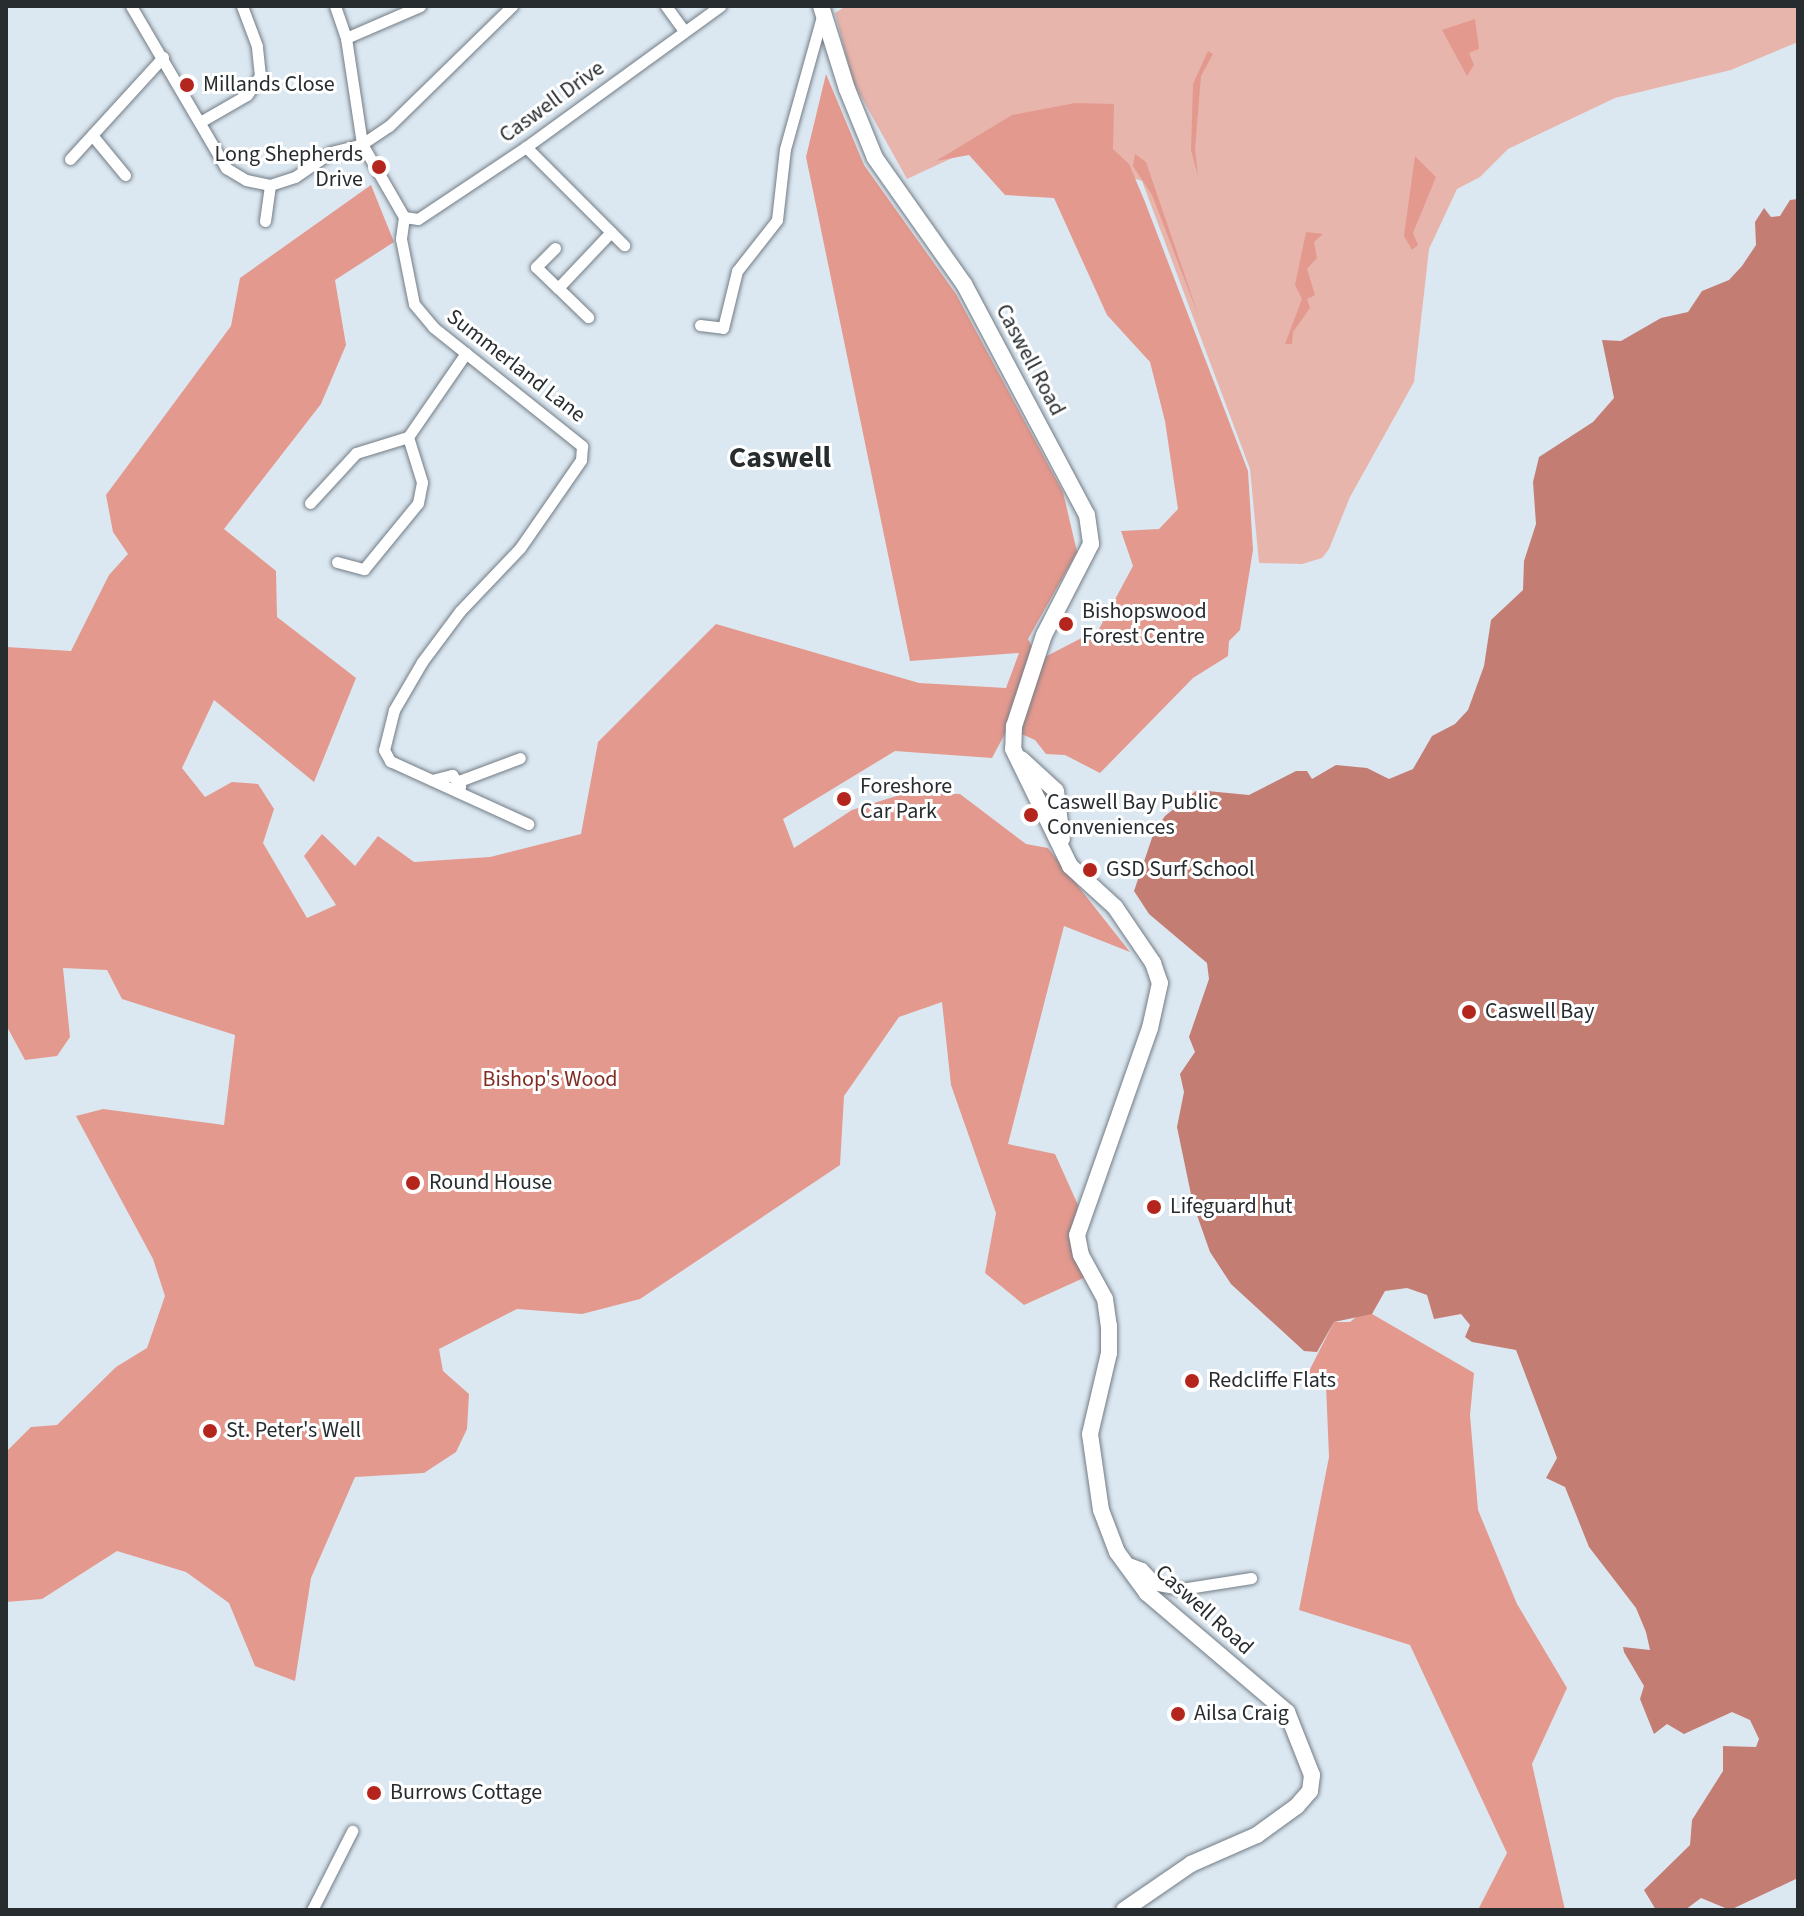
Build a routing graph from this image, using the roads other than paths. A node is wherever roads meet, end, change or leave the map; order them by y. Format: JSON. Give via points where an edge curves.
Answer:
{"nodes":[{"id":1,"x":131,"y":6,"type":"edge"},
{"id":2,"x":242,"y":6,"type":"edge"},
{"id":3,"x":335,"y":6,"type":"edge"},
{"id":4,"x":420,"y":6,"type":"edge"},
{"id":5,"x":512,"y":6,"type":"edge"},
{"id":6,"x":666,"y":6,"type":"edge"},
{"id":7,"x":720,"y":6,"type":"edge"},
{"id":8,"x":822,"y":9,"type":"edge"},
{"id":9,"x":683,"y":29,"type":"junction"},
{"id":10,"x":346,"y":38,"type":"junction"},
{"id":11,"x":163,"y":57,"type":"junction"},
{"id":12,"x":200,"y":122,"type":"junction"},
{"id":13,"x":92,"y":135,"type":"junction"},
{"id":14,"x":362,"y":144,"type":"junction"},
{"id":15,"x":526,"y":147,"type":"junction"},
{"id":16,"x":70,"y":159,"type":"dead end"},
{"id":17,"x":125,"y":175,"type":"dead end"},
{"id":18,"x":270,"y":185,"type":"junction"},
{"id":19,"x":404,"y":217,"type":"junction"},
{"id":20,"x":265,"y":221,"type":"dead end"},
{"id":21,"x":611,"y":232,"type":"junction"},
{"id":22,"x":624,"y":245,"type":"dead end"},
{"id":23,"x":555,"y":248,"type":"dead end"},
{"id":24,"x":558,"y":288,"type":"junction"},
{"id":25,"x":588,"y":317,"type":"dead end"},
{"id":26,"x":700,"y":325,"type":"dead end"},
{"id":27,"x":466,"y":353,"type":"junction"},
{"id":28,"x":408,"y":437,"type":"junction"},
{"id":29,"x":310,"y":503,"type":"dead end"},
{"id":30,"x":337,"y":562,"type":"dead end"},
{"id":31,"x":520,"y":758,"type":"dead end"},
{"id":32,"x":432,"y":780,"type":"junction"},
{"id":33,"x":459,"y":781,"type":"junction"},
{"id":34,"x":461,"y":795,"type":"junction"},
{"id":35,"x":528,"y":824,"type":"dead end"},
{"id":36,"x":1123,"y":1560,"type":"junction"},
{"id":37,"x":1251,"y":1578,"type":"dead end"},
{"id":38,"x":352,"y":1831,"type":"dead end"},
{"id":39,"x":333,"y":1836,"type":"dead end"},
{"id":40,"x":347,"y":1844,"type":"junction"},
{"id":41,"x":312,"y":1910,"type":"edge"},
{"id":42,"x":1124,"y":1910,"type":"edge"}],
"edges":[{"from":1,"to":11,"type":"street"},
{"from":2,"to":12,"type":"street","via":[[257,46],[260,76],[247,95]]},
{"from":3,"to":10,"type":"street","name":"Summerland Lane"},
{"from":4,"to":10,"type":"street"},
{"from":5,"to":14,"type":"street","via":[[389,126]]},
{"from":6,"to":9,"type":"street"},
{"from":7,"to":9,"type":"street","name":"Caswell Drive"},
{"from":8,"to":26,"type":"street","via":[[785,149],[777,220],[737,271],[723,328]]},
{"from":8,"to":36,"type":"street","name":"Caswell Road","via":[[875,158],[964,284],[1087,515],[1091,544],[1044,635],[1014,726],[1013,749],[1074,871],[1115,907],[1153,963],[1160,983],[1146,1040],[1077,1235],[1108,1312],[1109,1353],[1090,1434],[1101,1510]]},
{"from":9,"to":15,"type":"street","name":"Caswell Drive"},
{"from":10,"to":14,"type":"street","name":"Summerland Lane"},
{"from":11,"to":12,"type":"street"},
{"from":11,"to":13,"type":"street"},
{"from":12,"to":18,"type":"street","via":[[226,168]]},
{"from":13,"to":16,"type":"street"},
{"from":13,"to":17,"type":"street"},
{"from":14,"to":18,"type":"street","via":[[344,146],[295,177]]},
{"from":14,"to":19,"type":"street","name":"Summerland Lane"},
{"from":15,"to":19,"type":"street","name":"Caswell Drive","via":[[418,219]]},
{"from":15,"to":21,"type":"street"},
{"from":18,"to":20,"type":"street"},
{"from":19,"to":27,"type":"street","name":"Summerland Lane","via":[[401,239],[414,304]]},
{"from":21,"to":22,"type":"street"},
{"from":21,"to":24,"type":"street"},
{"from":23,"to":24,"type":"street","via":[[532,271]]},
{"from":24,"to":25,"type":"street"},
{"from":27,"to":28,"type":"street"},
{"from":27,"to":32,"type":"street","name":"Summerland Lane","via":[[577,440],[581,460],[520,548],[460,611],[394,710],[384,750],[390,761]]},
{"from":28,"to":29,"type":"street","via":[[356,453]]},
{"from":28,"to":30,"type":"street","via":[[422,482],[418,503],[364,569]]},
{"from":31,"to":33,"type":"street","name":"Summerland Lane"},
{"from":32,"to":33,"type":"street","name":"Summerland Lane","via":[[443,774]]},
{"from":32,"to":34,"type":"street","name":"Summerland Lane"},
{"from":33,"to":34,"type":"street"},
{"from":34,"to":35,"type":"street","name":"Summerland Lane"},
{"from":36,"to":37,"type":"street","via":[[1142,1568],[1158,1585],[1181,1589]]},
{"from":36,"to":42,"type":"street","name":"Caswell Road","via":[[1147,1593],[1287,1712],[1312,1775],[1310,1791],[1270,1826],[1191,1864]]},
{"from":38,"to":40,"type":"street"},
{"from":39,"to":40,"type":"street"},
{"from":40,"to":41,"type":"street"}]}
